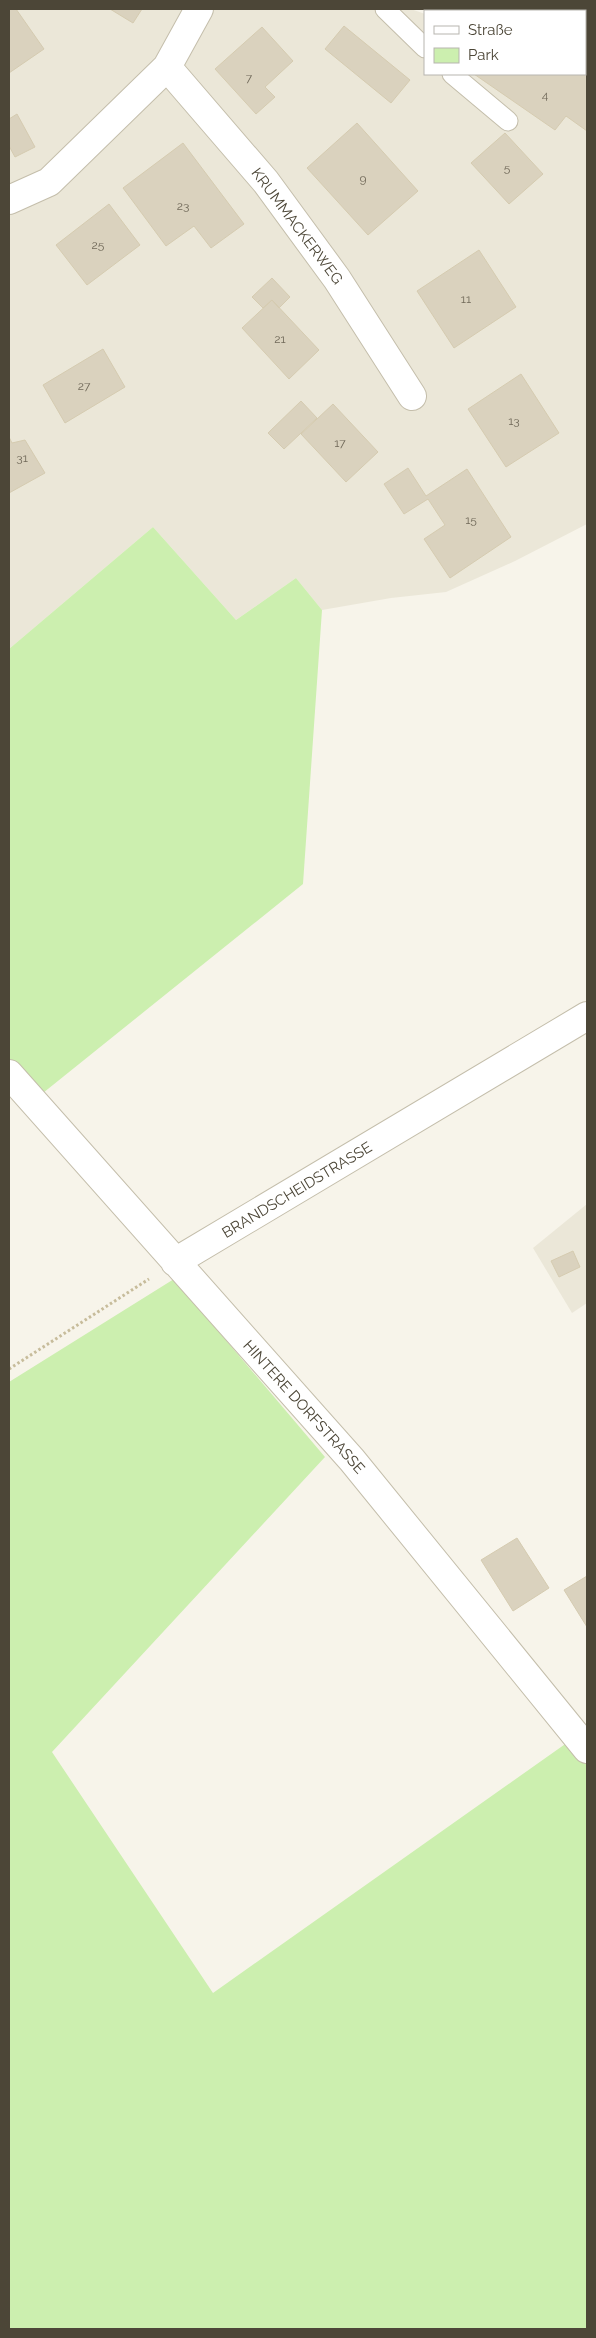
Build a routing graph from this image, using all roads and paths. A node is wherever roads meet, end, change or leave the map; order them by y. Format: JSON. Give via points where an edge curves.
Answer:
{"nodes":[{"id":1,"x":199,"y":9,"type":"edge"},
{"id":2,"x":385,"y":9,"type":"edge"},
{"id":3,"x":424,"y":47,"type":"edge"},
{"id":4,"x":167,"y":67,"type":"junction"},
{"id":5,"x":453,"y":75,"type":"edge"},
{"id":6,"x":508,"y":121,"type":"dead end"},
{"id":7,"x":9,"y":200,"type":"edge"},
{"id":8,"x":412,"y":396,"type":"dead end"},
{"id":9,"x":587,"y":1016,"type":"edge"},
{"id":10,"x":9,"y":1074,"type":"edge"},
{"id":11,"x":175,"y":1262,"type":"junction"},
{"id":12,"x":9,"y":1368,"type":"edge"},
{"id":13,"x":587,"y":1749,"type":"edge"}],
"edges":[{"from":1,"to":4,"type":"street"},
{"from":2,"to":3,"type":"lane"},
{"from":4,"to":7,"type":"street","via":[[49,182]]},
{"from":4,"to":8,"type":"street","name":"KRUMMACKERWEG","via":[[266,182],[337,279]]},
{"from":5,"to":6,"type":"lane"},
{"from":9,"to":11,"type":"street","name":"BRANDSCHEIDSTRASSE"},
{"from":10,"to":11,"type":"street","name":"HINTERE DORFSTRASSE"},
{"from":11,"to":12,"type":"path"},
{"from":11,"to":13,"type":"street","name":"HINTERE DORFSTRASSE","via":[[352,1460]]}]}
